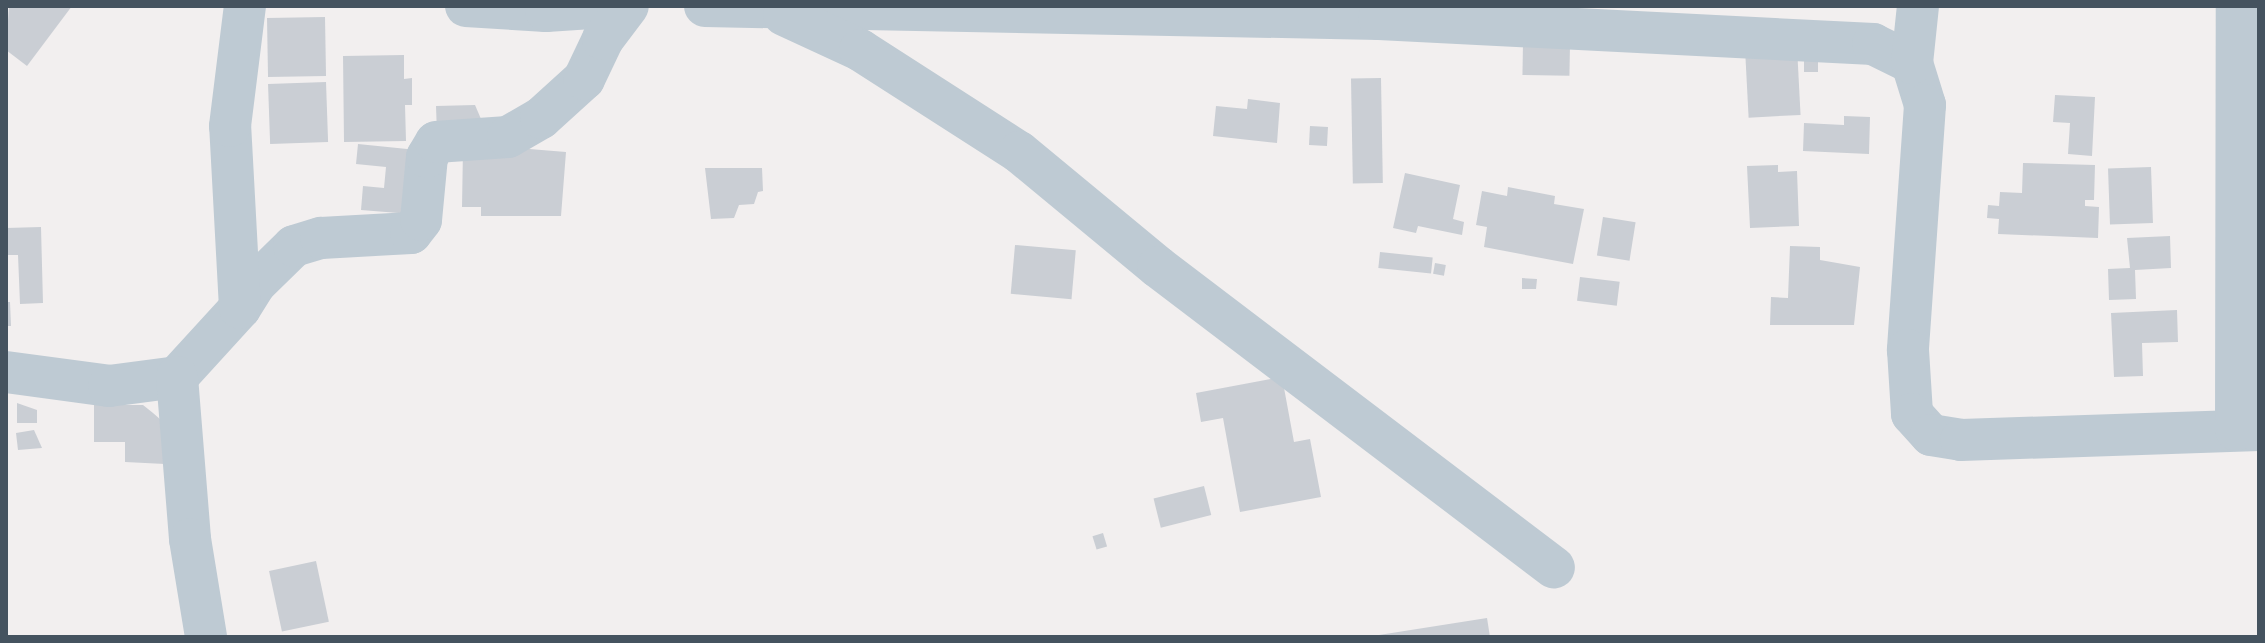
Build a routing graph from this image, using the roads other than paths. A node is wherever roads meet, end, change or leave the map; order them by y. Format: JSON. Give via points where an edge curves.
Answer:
{"nodes":[{"id":1,"x":245,"y":6,"type":"edge"},
{"id":2,"x":466,"y":6,"type":"edge"},
{"id":3,"x":622,"y":6,"type":"edge"},
{"id":4,"x":628,"y":6,"type":"edge"},
{"id":5,"x":705,"y":6,"type":"edge"},
{"id":6,"x":1918,"y":6,"type":"edge"},
{"id":7,"x":2237,"y":6,"type":"edge"},
{"id":8,"x":769,"y":8,"type":"edge"},
{"id":9,"x":999,"y":9,"type":"edge"},
{"id":10,"x":1912,"y":63,"type":"junction"},
{"id":11,"x":240,"y":308,"type":"junction"},
{"id":12,"x":6,"y":372,"type":"edge"},
{"id":13,"x":177,"y":377,"type":"junction"},
{"id":14,"x":2248,"y":430,"type":"edge"},
{"id":15,"x":1554,"y":568,"type":"dead end"},
{"id":16,"x":206,"y":637,"type":"edge"}],
"edges":[{"from":1,"to":11,"type":"street","via":[[230,126]]},
{"from":2,"to":3,"type":"street","via":[[546,11]]},
{"from":4,"to":11,"type":"street","via":[[603,39],[584,79],[541,118],[508,137],[436,142],[427,157],[421,220],[411,233],[321,238],[294,246],[255,284]]},
{"from":5,"to":8,"type":"street"},
{"from":6,"to":10,"type":"street"},
{"from":7,"to":14,"type":"street"},
{"from":8,"to":9,"type":"street"},
{"from":8,"to":15,"type":"street","via":[[860,50],[1019,152],[1158,267]]},
{"from":9,"to":10,"type":"street","via":[[1379,19],[1873,44]]},
{"from":10,"to":14,"type":"street","via":[[1925,105],[1908,350],[1912,414],[1931,435],[1961,440]]},
{"from":11,"to":13,"type":"street"},
{"from":12,"to":13,"type":"street","via":[[109,386]]},
{"from":13,"to":16,"type":"street","via":[[190,539]]}]}
